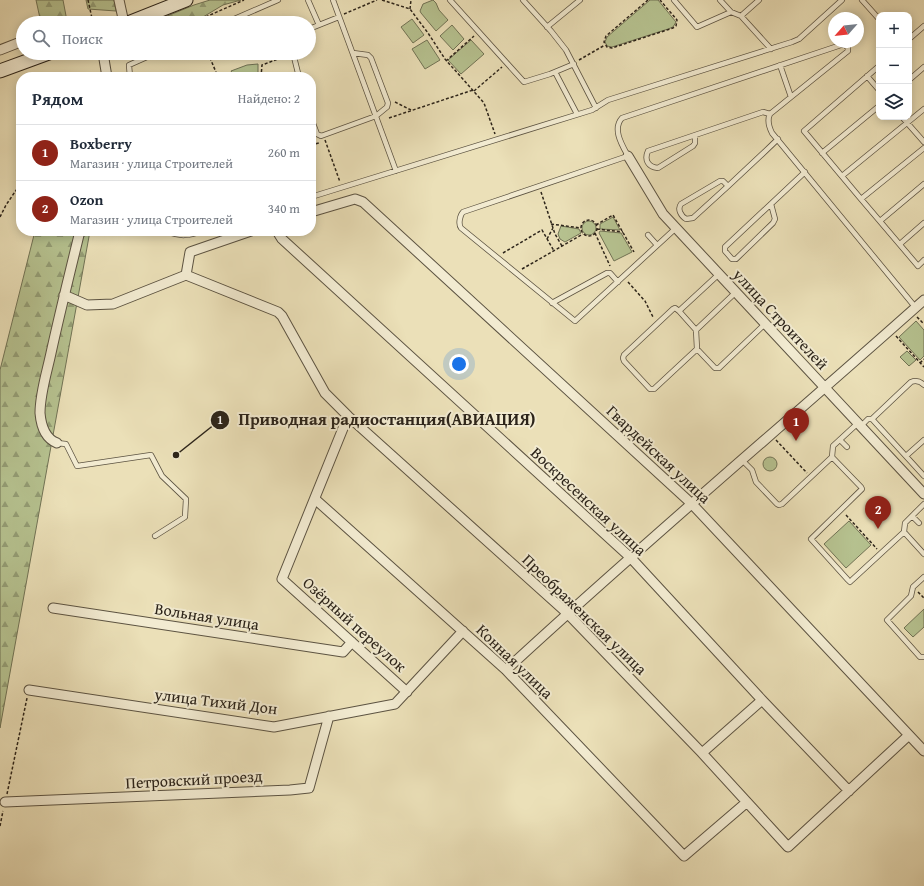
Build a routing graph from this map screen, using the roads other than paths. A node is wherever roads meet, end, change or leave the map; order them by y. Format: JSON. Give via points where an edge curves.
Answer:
{"nodes":[{"id":1,"x":120,"y":0,"type":"edge"},
{"id":2,"x":186,"y":0,"type":"edge"},
{"id":3,"x":278,"y":0,"type":"edge"},
{"id":4,"x":308,"y":0,"type":"edge"},
{"id":5,"x":333,"y":0,"type":"edge"},
{"id":6,"x":450,"y":0,"type":"edge"},
{"id":7,"x":523,"y":0,"type":"edge"},
{"id":8,"x":580,"y":0,"type":"edge"},
{"id":9,"x":674,"y":0,"type":"edge"},
{"id":10,"x":720,"y":0,"type":"edge"},
{"id":11,"x":759,"y":0,"type":"edge"},
{"id":12,"x":842,"y":0,"type":"edge"},
{"id":13,"x":862,"y":0,"type":"edge"},
{"id":14,"x":731,"y":12,"type":"junction"},
{"id":15,"x":123,"y":16,"type":"edge"},
{"id":16,"x":146,"y":16,"type":"edge"},
{"id":17,"x":241,"y":16,"type":"edge"},
{"id":18,"x":315,"y":16,"type":"edge"},
{"id":19,"x":339,"y":16,"type":"junction"},
{"id":20,"x":741,"y":16,"type":"junction"},
{"id":21,"x":876,"y":16,"type":"edge"},
{"id":22,"x":316,"y":18,"type":"edge"},
{"id":23,"x":319,"y":25,"type":"junction"},
{"id":24,"x":316,"y":26,"type":"edge"},
{"id":25,"x":924,"y":26,"type":"edge"},
{"id":26,"x":547,"y":27,"type":"junction"},
{"id":27,"x":912,"y":36,"type":"edge"},
{"id":28,"x":16,"y":44,"type":"edge"},
{"id":29,"x":771,"y":49,"type":"junction"},
{"id":30,"x":0,"y":50,"type":"edge"},
{"id":31,"x":353,"y":53,"type":"junction"},
{"id":32,"x":30,"y":60,"type":"edge"},
{"id":33,"x":104,"y":60,"type":"edge"},
{"id":34,"x":140,"y":60,"type":"edge"},
{"id":35,"x":295,"y":60,"type":"edge"},
{"id":36,"x":574,"y":64,"type":"junction"},
{"id":37,"x":780,"y":65,"type":"junction"},
{"id":38,"x":924,"y":67,"type":"edge"},
{"id":39,"x":876,"y":68,"type":"edge"},
{"id":40,"x":0,"y":71,"type":"edge"},
{"id":41,"x":106,"y":72,"type":"edge"},
{"id":42,"x":129,"y":72,"type":"edge"},
{"id":43,"x":298,"y":72,"type":"edge"},
{"id":44,"x":555,"y":72,"type":"junction"},
{"id":45,"x":867,"y":76,"type":"junction"},
{"id":46,"x":912,"y":77,"type":"edge"},
{"id":47,"x":876,"y":86,"type":"edge"},
{"id":48,"x":791,"y":98,"type":"junction"},
{"id":49,"x":596,"y":108,"type":"junction"},
{"id":50,"x":876,"y":108,"type":"edge"},
{"id":51,"x":924,"y":109,"type":"edge"},
{"id":52,"x":577,"y":114,"type":"junction"},
{"id":53,"x":770,"y":114,"type":"junction"},
{"id":54,"x":376,"y":116,"type":"junction"},
{"id":55,"x":905,"y":120,"type":"edge"},
{"id":56,"x":908,"y":123,"type":"junction"},
{"id":57,"x":316,"y":131,"type":"edge"},
{"id":58,"x":695,"y":136,"type":"junction"},
{"id":59,"x":778,"y":139,"type":"junction"},
{"id":60,"x":924,"y":142,"type":"edge"},
{"id":61,"x":924,"y":148,"type":"edge"},
{"id":62,"x":822,"y":153,"type":"junction"},
{"id":63,"x":628,"y":156,"type":"junction"},
{"id":64,"x":396,"y":171,"type":"junction"},
{"id":65,"x":805,"y":172,"type":"junction"},
{"id":66,"x":842,"y":176,"type":"junction"},
{"id":67,"x":924,"y":184,"type":"edge"},
{"id":68,"x":728,"y":186,"type":"junction"},
{"id":69,"x":316,"y":196,"type":"edge"},
{"id":70,"x":862,"y":199,"type":"junction"},
{"id":71,"x":771,"y":204,"type":"junction"},
{"id":72,"x":316,"y":211,"type":"edge"},
{"id":73,"x":880,"y":221,"type":"junction"},
{"id":74,"x":924,"y":223,"type":"edge"},
{"id":75,"x":676,"y":228,"type":"junction"},
{"id":76,"x":648,"y":235,"type":"dead end"},
{"id":77,"x":79,"y":236,"type":"edge"},
{"id":78,"x":236,"y":236,"type":"edge"},
{"id":79,"x":280,"y":236,"type":"edge"},
{"id":80,"x":900,"y":244,"type":"junction"},
{"id":81,"x":657,"y":245,"type":"junction"},
{"id":82,"x":924,"y":260,"type":"edge"},
{"id":83,"x":718,"y":274,"type":"junction"},
{"id":84,"x":186,"y":275,"type":"junction"},
{"id":85,"x":618,"y":282,"type":"junction"},
{"id":86,"x":736,"y":292,"type":"junction"},
{"id":87,"x":64,"y":295,"type":"junction"},
{"id":88,"x":924,"y":300,"type":"edge"},
{"id":89,"x":552,"y":303,"type":"junction"},
{"id":90,"x":916,"y":308,"type":"junction"},
{"id":91,"x":679,"y":311,"type":"junction"},
{"id":92,"x":765,"y":324,"type":"junction"},
{"id":93,"x":696,"y":330,"type":"junction"},
{"id":94,"x":697,"y":349,"type":"junction"},
{"id":95,"x":924,"y":385,"type":"edge"},
{"id":96,"x":826,"y":388,"type":"junction"},
{"id":97,"x":348,"y":416,"type":"junction"},
{"id":98,"x":872,"y":419,"type":"junction"},
{"id":99,"x":859,"y":424,"type":"junction"},
{"id":100,"x":840,"y":440,"type":"junction"},
{"id":101,"x":924,"y":440,"type":"edge"},
{"id":102,"x":57,"y":443,"type":"joint"},
{"id":103,"x":847,"y":447,"type":"dead end"},
{"id":104,"x":906,"y":456,"type":"junction"},
{"id":105,"x":832,"y":457,"type":"junction"},
{"id":106,"x":742,"y":460,"type":"junction"},
{"id":107,"x":924,"y":476,"type":"edge"},
{"id":108,"x":924,"y":494,"type":"edge"},
{"id":109,"x":315,"y":499,"type":"junction"},
{"id":110,"x":692,"y":504,"type":"junction"},
{"id":111,"x":924,"y":504,"type":"edge"},
{"id":112,"x":912,"y":516,"type":"junction"},
{"id":113,"x":919,"y":523,"type":"dead end"},
{"id":114,"x":904,"y":532,"type":"junction"},
{"id":115,"x":156,"y":536,"type":"dead end"},
{"id":116,"x":924,"y":554,"type":"edge"},
{"id":117,"x":631,"y":558,"type":"junction"},
{"id":118,"x":924,"y":577,"type":"edge"},
{"id":119,"x":53,"y":608,"type":"dead end"},
{"id":120,"x":568,"y":613,"type":"junction"},
{"id":121,"x":463,"y":631,"type":"junction"},
{"id":122,"x":352,"y":642,"type":"junction"},
{"id":123,"x":924,"y":657,"type":"edge"},
{"id":124,"x":506,"y":670,"type":"junction"},
{"id":125,"x":29,"y":690,"type":"road end"},
{"id":126,"x":407,"y":692,"type":"junction"},
{"id":127,"x":762,"y":700,"type":"junction"},
{"id":128,"x":329,"y":716,"type":"junction"},
{"id":129,"x":909,"y":735,"type":"junction"},
{"id":130,"x":924,"y":751,"type":"edge"},
{"id":131,"x":702,"y":753,"type":"junction"},
{"id":132,"x":849,"y":790,"type":"junction"},
{"id":133,"x":5,"y":802,"type":"road end"},
{"id":134,"x":747,"y":802,"type":"junction"}],
"edges":[{"from":1,"to":15,"type":"street"},
{"from":2,"to":16,"type":"street"},
{"from":3,"to":17,"type":"lane"},
{"from":4,"to":18,"type":"lane"},
{"from":5,"to":19,"type":"lane"},
{"from":6,"to":44,"type":"lane","via":[[524,82]]},
{"from":7,"to":26,"type":"lane"},
{"from":8,"to":26,"type":"lane"},
{"from":9,"to":14,"type":"lane","via":[[697,27]]},
{"from":10,"to":14,"type":"lane"},
{"from":11,"to":20,"type":"lane"},
{"from":12,"to":29,"type":"lane","via":[[798,39]]},
{"from":13,"to":21,"type":"lane"},
{"from":14,"to":20,"type":"lane"},
{"from":19,"to":23,"type":"lane"},
{"from":19,"to":31,"type":"lane"},
{"from":20,"to":29,"type":"lane"},
{"from":22,"to":23,"type":"lane"},
{"from":23,"to":24,"type":"lane"},
{"from":25,"to":27,"type":"lane"},
{"from":26,"to":36,"type":"lane"},
{"from":28,"to":30,"type":"street"},
{"from":29,"to":49,"type":"lane","via":[[608,100]]},
{"from":31,"to":54,"type":"lane"},
{"from":31,"to":54,"type":"lane","via":[[370,56],[377,73],[388,105]]},
{"from":32,"to":40,"type":"street"},
{"from":33,"to":41,"type":"street"},
{"from":34,"to":42,"type":"lane","via":[[131,64]]},
{"from":35,"to":43,"type":"lane"},
{"from":36,"to":44,"type":"lane"},
{"from":36,"to":49,"type":"lane"},
{"from":37,"to":48,"type":"lane"},
{"from":37,"to":48,"type":"lane","via":[[841,44],[848,48],[848,51]]},
{"from":37,"to":63,"type":"lane","via":[[622,118],[618,128],[619,137]]},
{"from":38,"to":46,"type":"lane"},
{"from":39,"to":45,"type":"lane"},
{"from":44,"to":52,"type":"lane"},
{"from":45,"to":47,"type":"lane"},
{"from":45,"to":62,"type":"lane","via":[[804,131]]},
{"from":48,"to":53,"type":"lane"},
{"from":49,"to":52,"type":"lane"},
{"from":50,"to":62,"type":"lane"},
{"from":51,"to":56,"type":"lane"},
{"from":52,"to":64,"type":"lane"},
{"from":53,"to":58,"type":"lane","via":[[763,112]]},
{"from":53,"to":59,"type":"lane","via":[[768,120],[772,133]]},
{"from":54,"to":57,"type":"lane","via":[[323,135],[319,136]]},
{"from":54,"to":64,"type":"lane"},
{"from":55,"to":56,"type":"lane"},
{"from":56,"to":60,"type":"lane"},
{"from":56,"to":66,"type":"lane"},
{"from":58,"to":58,"type":"lane","via":[[648,151],[647,163],[658,168],[693,146]]},
{"from":59,"to":65,"type":"lane"},
{"from":59,"to":68,"type":"lane"},
{"from":61,"to":70,"type":"lane"},
{"from":62,"to":66,"type":"lane"},
{"from":63,"to":75,"type":"street","name":"улица Строителей","via":[[663,214]]},
{"from":63,"to":89,"type":"lane","via":[[462,213],[460,228]]},
{"from":64,"to":69,"type":"lane"},
{"from":65,"to":71,"type":"lane"},
{"from":65,"to":90,"type":"lane"},
{"from":66,"to":70,"type":"lane"},
{"from":67,"to":73,"type":"lane"},
{"from":68,"to":68,"type":"lane","via":[[720,181],[681,204],[682,215],[686,219],[692,219]]},
{"from":70,"to":73,"type":"lane"},
{"from":71,"to":71,"type":"lane","via":[[725,247],[725,251],[732,259],[736,259],[775,221]]},
{"from":72,"to":110,"type":"street","name":"Гвардейская улица","via":[[355,199],[363,202]]},
{"from":73,"to":80,"type":"lane"},
{"from":74,"to":80,"type":"lane"},
{"from":75,"to":81,"type":"lane"},
{"from":75,"to":83,"type":"street","name":"улица Строителей"},
{"from":76,"to":81,"type":"lane"},
{"from":77,"to":87,"type":"street"},
{"from":78,"to":84,"type":"street","via":[[190,252]]},
{"from":79,"to":117,"type":"street","name":"Воскресенская улица"},
{"from":80,"to":82,"type":"lane","via":[[918,266]]},
{"from":81,"to":85,"type":"lane"},
{"from":83,"to":86,"type":"street","name":"улица Строителей"},
{"from":83,"to":91,"type":"lane"},
{"from":84,"to":87,"type":"street","via":[[113,304],[87,305]]},
{"from":84,"to":97,"type":"street","name":"Преображенская улица","via":[[278,312],[325,393]]},
{"from":85,"to":89,"type":"lane","via":[[607,273]]},
{"from":85,"to":89,"type":"lane","via":[[575,321]]},
{"from":86,"to":92,"type":"street","name":"улица Строителей"},
{"from":86,"to":93,"type":"lane"},
{"from":87,"to":102,"type":"street","via":[[40,413],[43,429],[50,440]]},
{"from":88,"to":90,"type":"street"},
{"from":90,"to":96,"type":"street"},
{"from":91,"to":93,"type":"lane"},
{"from":91,"to":94,"type":"lane","via":[[675,308],[624,356],[624,361],[652,390]]},
{"from":92,"to":94,"type":"lane","via":[[717,369]]},
{"from":92,"to":96,"type":"street","name":"улица Строителей"},
{"from":93,"to":94,"type":"lane"},
{"from":95,"to":98,"type":"lane","via":[[918,381],[911,382]]},
{"from":96,"to":99,"type":"street","name":"улица Строителей"},
{"from":96,"to":106,"type":"street"},
{"from":97,"to":109,"type":"street"},
{"from":97,"to":120,"type":"street","name":"Преображенская улица"},
{"from":98,"to":99,"type":"lane"},
{"from":98,"to":104,"type":"lane"},
{"from":99,"to":100,"type":"lane"},
{"from":99,"to":108,"type":"street","name":"улица Строителей"},
{"from":100,"to":103,"type":"lane"},
{"from":100,"to":105,"type":"lane","via":[[833,446]]},
{"from":101,"to":104,"type":"lane"},
{"from":102,"to":115,"type":"lane","via":[[66,444],[77,466],[151,455],[162,476],[186,499],[185,517]]},
{"from":104,"to":107,"type":"lane"},
{"from":105,"to":106,"type":"lane","via":[[779,505],[756,482],[752,470]]},
{"from":105,"to":114,"type":"lane","via":[[862,490],[811,539],[822,553],[850,582]]},
{"from":106,"to":110,"type":"street"},
{"from":109,"to":121,"type":"street","name":"Конная улица"},
{"from":109,"to":122,"type":"street","name":"Озёрный переулок","via":[[282,579]]},
{"from":110,"to":117,"type":"street"},
{"from":110,"to":129,"type":"street","name":"Гвардейская улица"},
{"from":111,"to":112,"type":"lane"},
{"from":112,"to":113,"type":"lane"},
{"from":112,"to":114,"type":"lane","via":[[905,523]]},
{"from":114,"to":116,"type":"lane"},
{"from":117,"to":120,"type":"street"},
{"from":117,"to":127,"type":"street","name":"Воскресенская улица"},
{"from":118,"to":123,"type":"lane","via":[[913,588],[911,596],[887,620],[920,657]]},
{"from":119,"to":122,"type":"street","name":"Вольная улица","via":[[343,652]]},
{"from":120,"to":124,"type":"street"},
{"from":120,"to":131,"type":"street","name":"Преображенская улица"},
{"from":121,"to":124,"type":"street","name":"Конная улица"},
{"from":121,"to":126,"type":"street","name":"улица Тихий Дон"},
{"from":122,"to":126,"type":"street","name":"Озёрный переулок"},
{"from":124,"to":134,"type":"street","name":"Конная улица","via":[[684,856]]},
{"from":125,"to":128,"type":"street","name":"улица Тихий Дон","via":[[274,727]]},
{"from":126,"to":128,"type":"street","name":"улица Тихий Дон","via":[[395,704]]},
{"from":127,"to":131,"type":"street"},
{"from":127,"to":132,"type":"street","name":"Воскресенская улица"},
{"from":128,"to":133,"type":"street","name":"Петровский проезд","via":[[310,788]]},
{"from":129,"to":130,"type":"street","name":"Гвардейская улица"},
{"from":129,"to":132,"type":"street"},
{"from":131,"to":134,"type":"street","name":"Преображенская улица"},
{"from":132,"to":134,"type":"street","name":"Преображенская улица","via":[[788,848]]}]}
